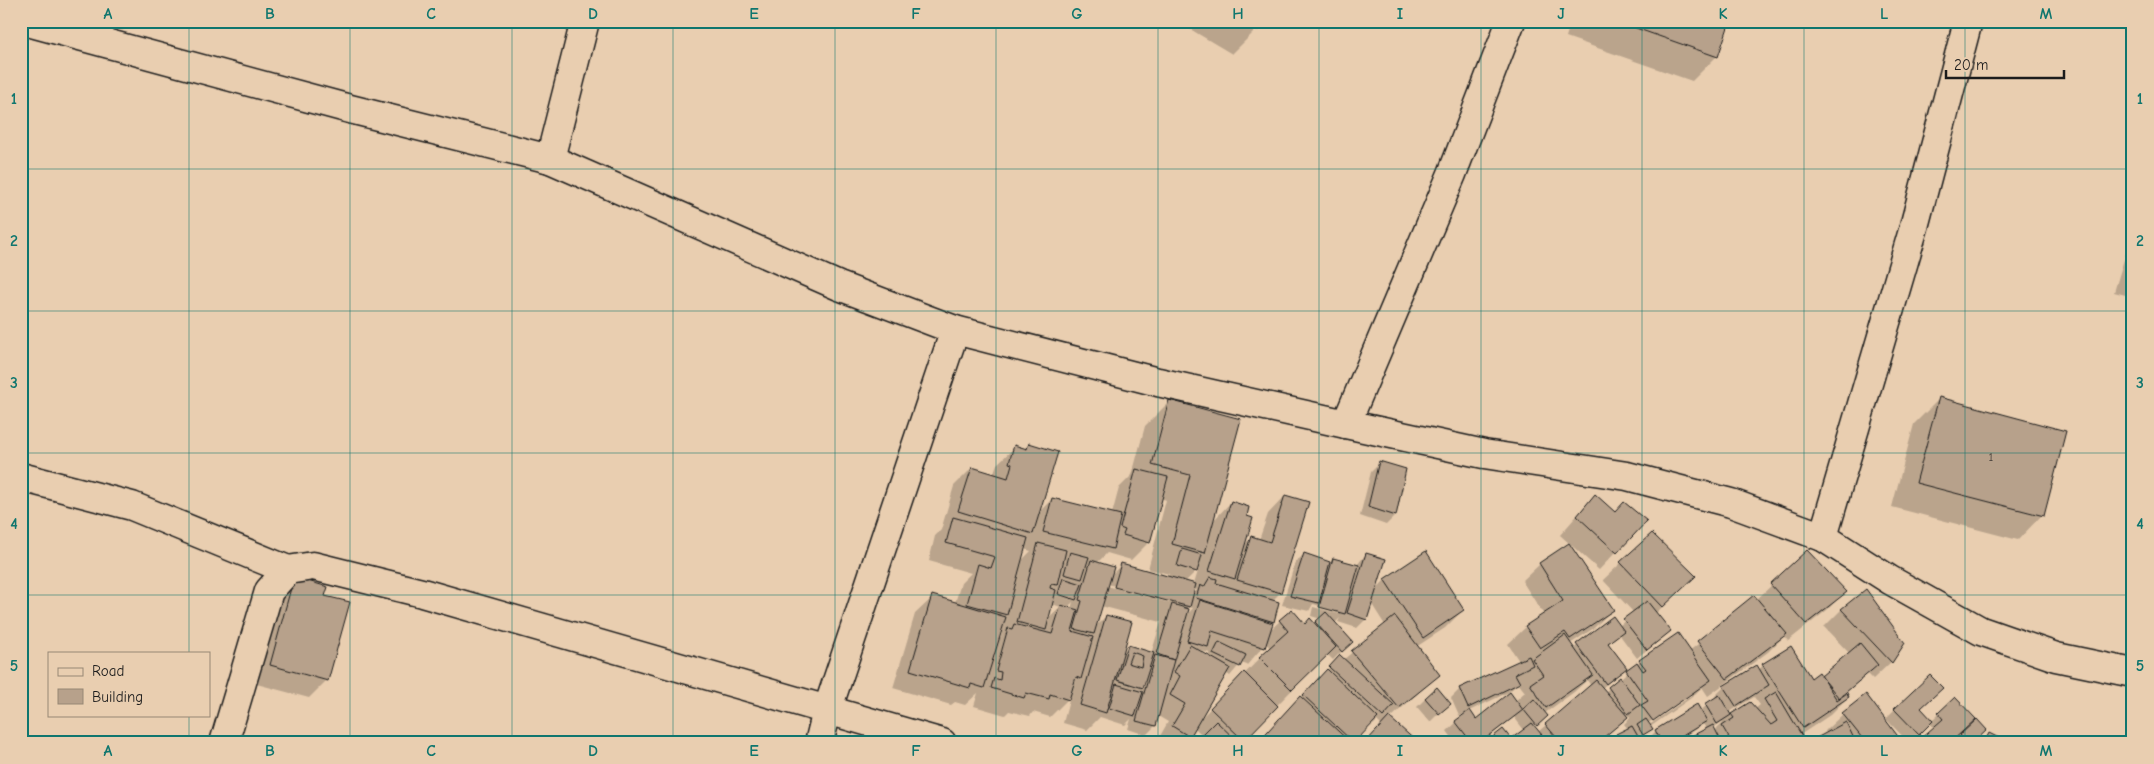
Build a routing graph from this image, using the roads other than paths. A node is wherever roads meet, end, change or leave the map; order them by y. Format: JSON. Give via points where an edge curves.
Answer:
{"nodes":[{"id":1,"x":24,"y":21,"type":"edge"},
{"id":2,"x":585,"y":21,"type":"edge"},
{"id":3,"x":1511,"y":21,"type":"edge"},
{"id":4,"x":1968,"y":21,"type":"edge"},
{"id":5,"x":550,"y":159,"type":"junction"},
{"id":6,"x":955,"y":330,"type":"junction"},
{"id":7,"x":1346,"y":424,"type":"junction"},
{"id":8,"x":21,"y":477,"type":"edge"},
{"id":9,"x":1823,"y":537,"type":"junction"},
{"id":10,"x":288,"y":570,"type":"junction"},
{"id":11,"x":2133,"y":673,"type":"edge"},
{"id":12,"x":827,"y":711,"type":"junction"},
{"id":13,"x":224,"y":743,"type":"edge"},
{"id":14,"x":819,"y":743,"type":"edge"},
{"id":15,"x":942,"y":743,"type":"edge"}],
"edges":[{"from":1,"to":5,"type":"street"},
{"from":2,"to":5,"type":"street"},
{"from":3,"to":7,"type":"street","via":[[1452,174]]},
{"from":4,"to":9,"type":"street","via":[[1914,227]]},
{"from":5,"to":6,"type":"street","via":[[839,286]]},
{"from":6,"to":7,"type":"street","via":[[1158,382]]},
{"from":6,"to":12,"type":"street"},
{"from":7,"to":9,"type":"street","via":[[1484,454],[1627,476],[1731,503]]},
{"from":8,"to":10,"type":"street","via":[[132,506]]},
{"from":9,"to":11,"type":"street","via":[[1890,580],[1982,631],[2056,658]]},
{"from":10,"to":12,"type":"street","via":[[314,566],[348,573]]},
{"from":10,"to":13,"type":"street","via":[[269,591]]},
{"from":12,"to":14,"type":"street"},
{"from":12,"to":15,"type":"street"}]}
